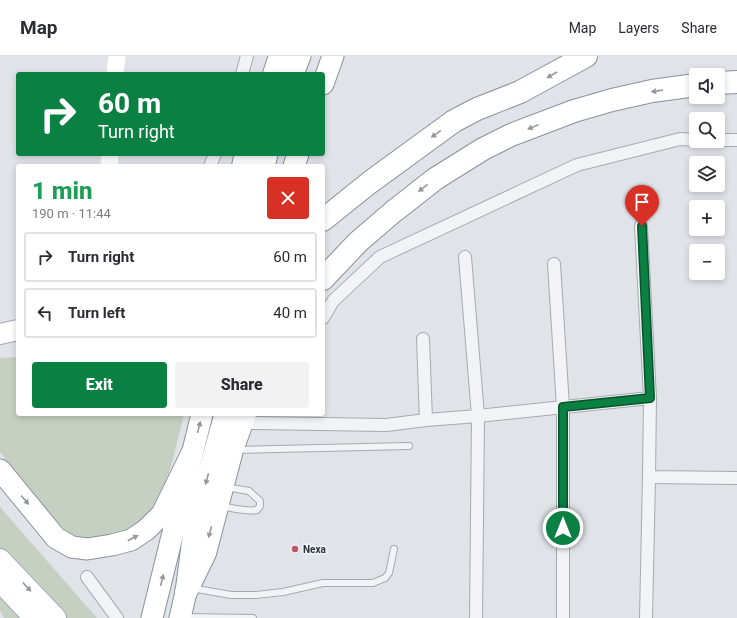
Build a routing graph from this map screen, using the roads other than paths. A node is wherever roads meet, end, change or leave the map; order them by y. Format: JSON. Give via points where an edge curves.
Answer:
{"nodes":[{"id":1,"x":117,"y":56,"type":"edge"},
{"id":2,"x":247,"y":56,"type":"edge"},
{"id":3,"x":280,"y":56,"type":"edge"},
{"id":4,"x":300,"y":56,"type":"edge"},
{"id":5,"x":333,"y":56,"type":"edge"},
{"id":6,"x":586,"y":56,"type":"edge"},
{"id":7,"x":116,"y":72,"type":"edge"},
{"id":8,"x":243,"y":72,"type":"edge"},
{"id":9,"x":275,"y":72,"type":"edge"},
{"id":10,"x":294,"y":72,"type":"edge"},
{"id":11,"x":325,"y":78,"type":"edge"},
{"id":12,"x":737,"y":82,"type":"edge"},
{"id":13,"x":725,"y":83,"type":"edge"},
{"id":14,"x":689,"y":86,"type":"edge"},
{"id":15,"x":689,"y":140,"type":"edge"},
{"id":16,"x":725,"y":140,"type":"edge"},
{"id":17,"x":737,"y":140,"type":"edge"},
{"id":18,"x":325,"y":218,"type":"edge"},
{"id":19,"x":642,"y":226,"type":"dead end"},
{"id":20,"x":465,"y":257,"type":"dead end"},
{"id":21,"x":554,"y":264,"type":"dead end"},
{"id":22,"x":325,"y":277,"type":"edge"},
{"id":23,"x":325,"y":315,"type":"edge"},
{"id":24,"x":16,"y":330,"type":"edge"},
{"id":25,"x":0,"y":334,"type":"edge"},
{"id":26,"x":423,"y":339,"type":"dead end"},
{"id":27,"x":650,"y":398,"type":"junction"},
{"id":28,"x":563,"y":407,"type":"junction"},
{"id":29,"x":201,"y":416,"type":"edge"},
{"id":30,"x":478,"y":416,"type":"junction"},
{"id":31,"x":245,"y":419,"type":"edge"},
{"id":32,"x":426,"y":420,"type":"junction"},
{"id":33,"x":409,"y":446,"type":"dead end"},
{"id":34,"x":232,"y":450,"type":"junction"},
{"id":35,"x":192,"y":453,"type":"junction"},
{"id":36,"x":0,"y":470,"type":"edge"},
{"id":37,"x":649,"y":477,"type":"junction"},
{"id":38,"x":737,"y":478,"type":"edge"},
{"id":39,"x":220,"y":496,"type":"junction"},
{"id":40,"x":394,"y":549,"type":"dead end"},
{"id":41,"x":0,"y":559,"type":"edge"},
{"id":42,"x":86,"y":577,"type":"dead end"},
{"id":43,"x":0,"y":582,"type":"edge"},
{"id":44,"x":187,"y":590,"type":"junction"},
{"id":45,"x":180,"y":617,"type":"edge"},
{"id":46,"x":34,"y":618,"type":"edge"},
{"id":47,"x":56,"y":618,"type":"edge"},
{"id":48,"x":117,"y":618,"type":"edge"},
{"id":49,"x":152,"y":618,"type":"edge"},
{"id":50,"x":253,"y":618,"type":"edge"},
{"id":51,"x":476,"y":618,"type":"edge"},
{"id":52,"x":563,"y":618,"type":"edge"},
{"id":53,"x":646,"y":618,"type":"edge"}],
"edges":[{"from":1,"to":7,"type":"main road"},
{"from":2,"to":8,"type":"street"},
{"from":3,"to":9,"type":"highway"},
{"from":4,"to":10,"type":"highway"},
{"from":5,"to":11,"type":"highway"},
{"from":6,"to":18,"type":"highway","one_way":true,"via":[[520,92],[477,108],[454,120]]},
{"from":12,"to":13,"type":"highway"},
{"from":14,"to":22,"type":"highway","one_way":true,"via":[[652,91],[574,111],[511,135],[483,149],[435,179],[393,212],[358,242]]},
{"from":15,"to":23,"type":"street","via":[[680,139],[578,165],[380,257],[333,301]]},
{"from":16,"to":17,"type":"street"},
{"from":19,"to":27,"type":"street"},
{"from":20,"to":30,"type":"street"},
{"from":21,"to":28,"type":"street"},
{"from":24,"to":25,"type":"main road"},
{"from":26,"to":32,"type":"street"},
{"from":27,"to":28,"type":"street"},
{"from":27,"to":37,"type":"street"},
{"from":28,"to":30,"type":"street"},
{"from":28,"to":52,"type":"street"},
{"from":35,"to":29,"type":"highway","one_way":true},
{"from":30,"to":32,"type":"street"},
{"from":30,"to":51,"type":"street"},
{"from":31,"to":32,"type":"street","via":[[386,425]]},
{"from":31,"to":34,"type":"highway"},
{"from":31,"to":44,"type":"highway","one_way":true,"via":[[195,523]]},
{"from":33,"to":34,"type":"lane"},
{"from":34,"to":39,"type":"highway"},
{"from":36,"to":35,"type":"highway","one_way":true,"via":[[56,538],[72,547],[87,549],[131,540],[146,530],[162,514]]},
{"from":49,"to":35,"type":"highway","one_way":true},
{"from":37,"to":38,"type":"street"},
{"from":37,"to":53,"type":"street"},
{"from":39,"to":39,"type":"lane","via":[[249,491],[260,501],[260,506],[257,510],[241,510]]},
{"from":39,"to":44,"type":"highway","one_way":true,"via":[[205,553]]},
{"from":40,"to":44,"type":"lane","via":[[389,573],[385,578],[373,583],[323,583],[256,595]]},
{"from":41,"to":47,"type":"main road","one_way":true},
{"from":42,"to":48,"type":"street"},
{"from":43,"to":46,"type":"main road"},
{"from":44,"to":45,"type":"highway"},
{"from":45,"to":50,"type":"lane"}]}
